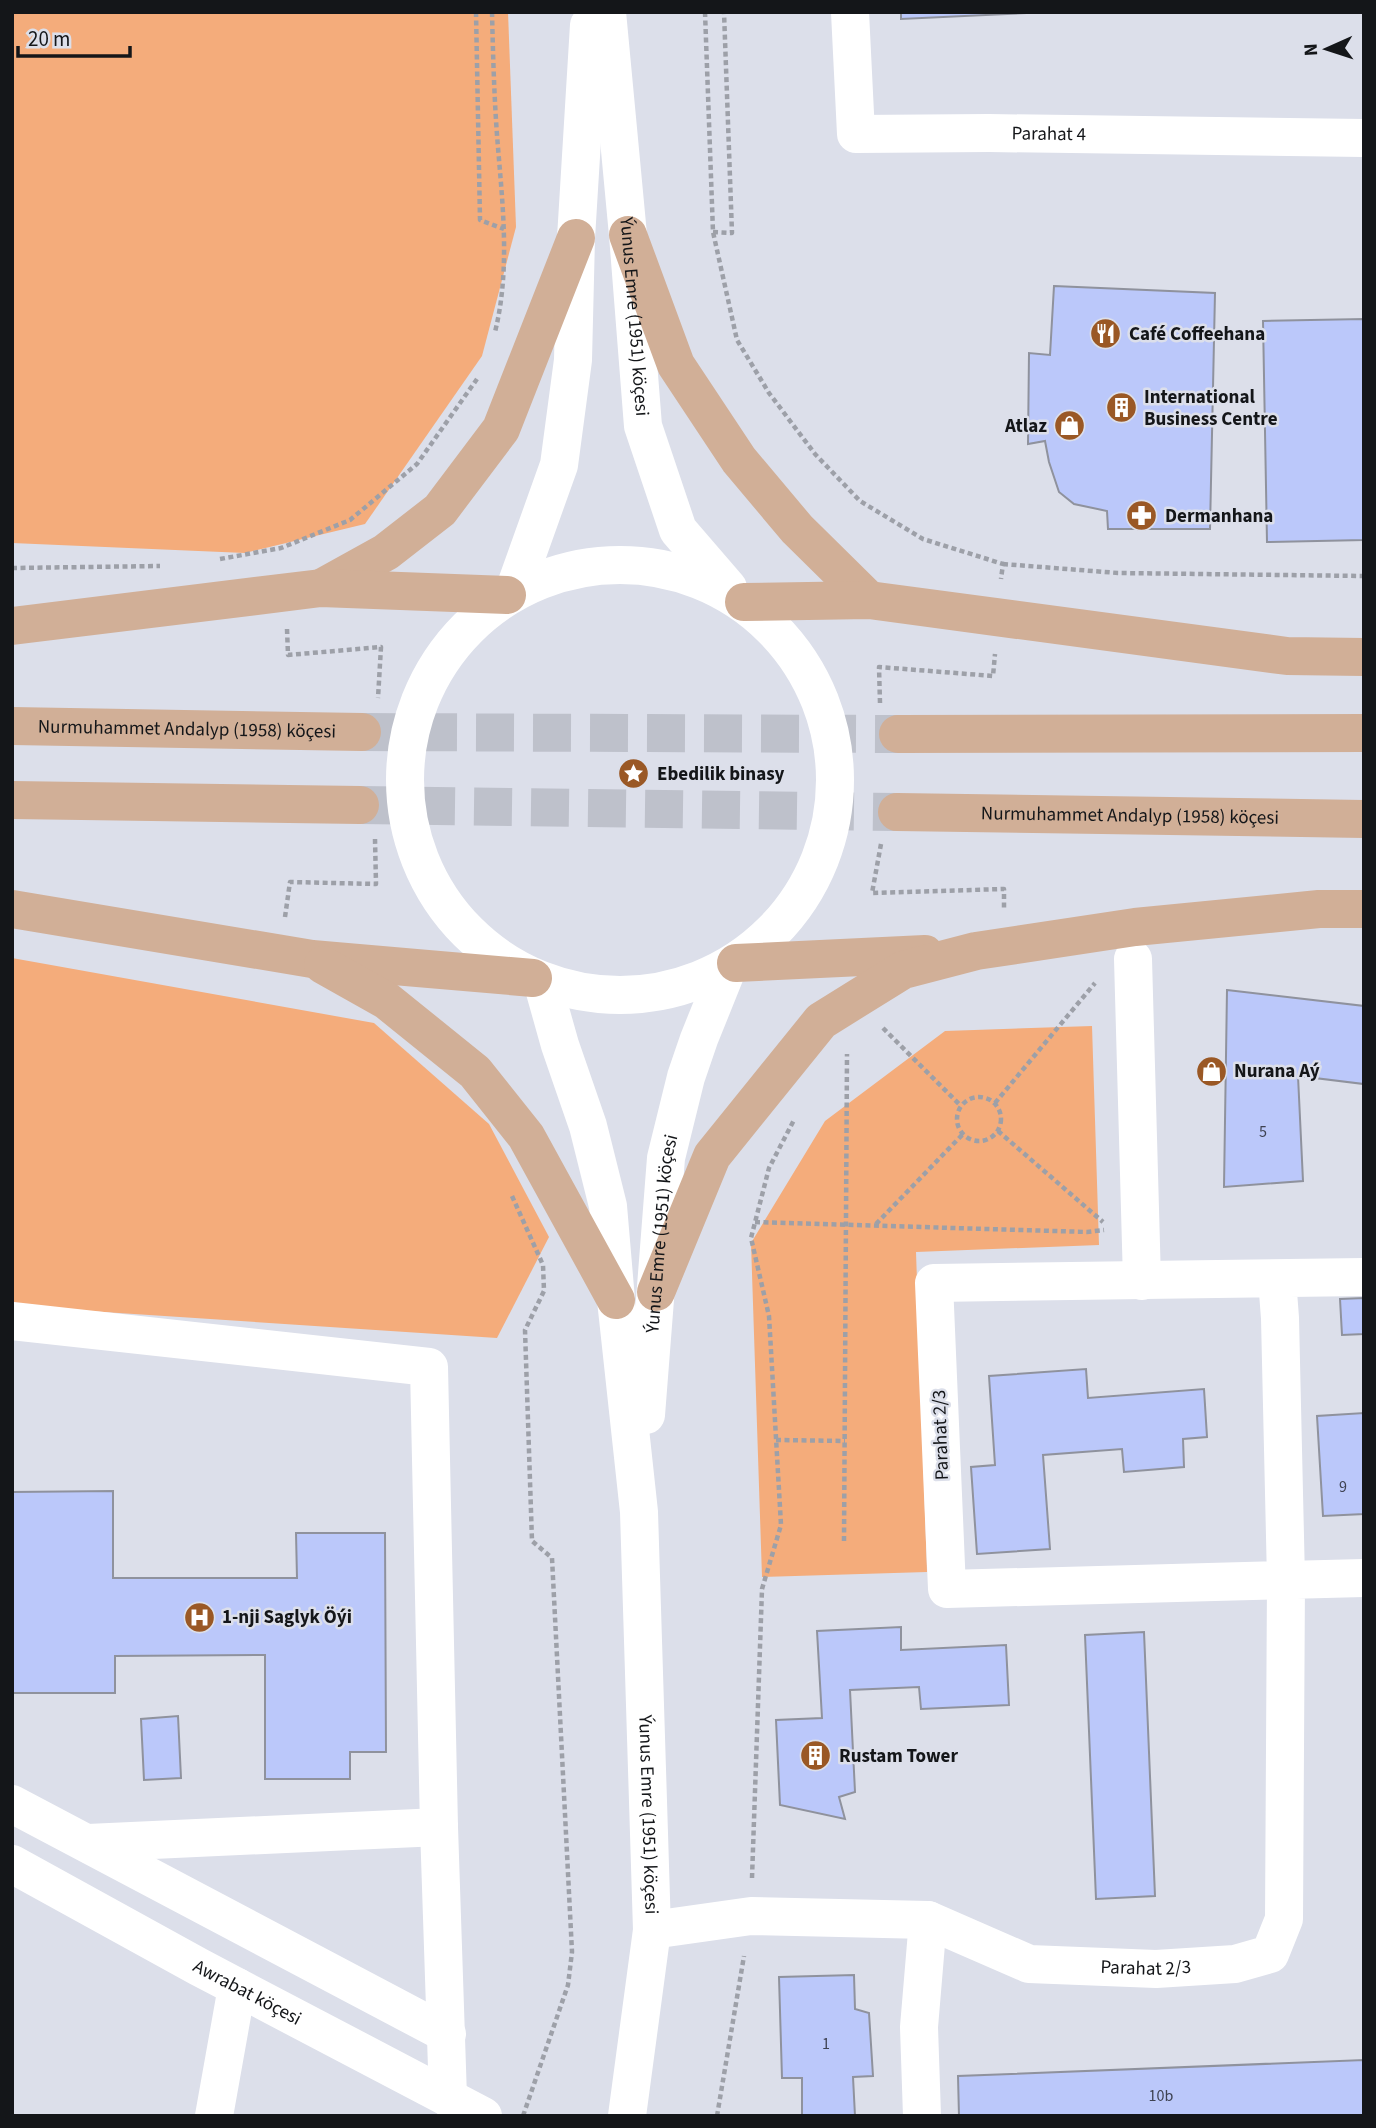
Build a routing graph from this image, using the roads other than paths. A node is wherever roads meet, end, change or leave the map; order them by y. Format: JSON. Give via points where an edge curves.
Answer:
{"nodes":[{"id":1,"x":590,"y":12,"type":"edge"},
{"id":2,"x":607,"y":12,"type":"edge"},
{"id":3,"x":850,"y":12,"type":"edge"},
{"id":4,"x":1364,"y":138,"type":"edge"},
{"id":5,"x":628,"y":235,"type":"junction"},
{"id":6,"x":576,"y":237,"type":"junction"},
{"id":7,"x":321,"y":588,"type":"junction"},
{"id":8,"x":511,"y":593,"type":"junction"},
{"id":9,"x":740,"y":599,"type":"junction"},
{"id":10,"x":869,"y":600,"type":"junction"},
{"id":11,"x":12,"y":626,"type":"edge"},
{"id":12,"x":1364,"y":657,"type":"edge"},
{"id":13,"x":889,"y":724,"type":"tunnel mouth"},
{"id":14,"x":12,"y":726,"type":"edge"},
{"id":15,"x":362,"y":732,"type":"tunnel mouth"},
{"id":16,"x":1364,"y":733,"type":"edge"},
{"id":17,"x":12,"y":800,"type":"edge"},
{"id":18,"x":360,"y":805,"type":"tunnel mouth"},
{"id":19,"x":1364,"y":819,"type":"edge"},
{"id":20,"x":889,"y":822,"type":"tunnel mouth"},
{"id":21,"x":12,"y":909,"type":"edge"},
{"id":22,"x":1364,"y":909,"type":"edge"},
{"id":23,"x":991,"y":949,"type":"junction"},
{"id":24,"x":1133,"y":958,"type":"dead end"},
{"id":25,"x":312,"y":959,"type":"junction"},
{"id":26,"x":732,"y":965,"type":"junction"},
{"id":27,"x":538,"y":979,"type":"junction"},
{"id":28,"x":1364,"y":1277,"type":"edge"},
{"id":29,"x":1277,"y":1279,"type":"junction"},
{"id":30,"x":1142,"y":1280,"type":"junction"},
{"id":31,"x":656,"y":1292,"type":"junction"},
{"id":32,"x":616,"y":1300,"type":"junction"},
{"id":33,"x":12,"y":1321,"type":"edge"},
{"id":34,"x":639,"y":1512,"type":"junction"},
{"id":35,"x":1364,"y":1578,"type":"edge"},
{"id":36,"x":1286,"y":1580,"type":"junction"},
{"id":37,"x":12,"y":1804,"type":"edge"},
{"id":38,"x":439,"y":1828,"type":"junction"},
{"id":39,"x":86,"y":1843,"type":"junction"},
{"id":40,"x":12,"y":1864,"type":"edge"},
{"id":41,"x":928,"y":1920,"type":"junction"},
{"id":42,"x":652,"y":1930,"type":"junction"},
{"id":43,"x":237,"y":1987,"type":"junction"},
{"id":44,"x":447,"y":2034,"type":"junction"},
{"id":45,"x":448,"y":2098,"type":"junction"},
{"id":46,"x":214,"y":2116,"type":"edge"},
{"id":47,"x":484,"y":2116,"type":"edge"},
{"id":48,"x":627,"y":2116,"type":"edge"},
{"id":49,"x":922,"y":2116,"type":"edge"}],
"edges":[{"from":1,"to":6,"type":"street"},
{"from":2,"to":5,"type":"street","name":"Ýunus Emre (1951) köçesi"},
{"from":3,"to":4,"type":"street","name":"Parahat 4","via":[[856,134]]},
{"from":5,"to":9,"type":"street","name":"Ýunus Emre (1951) köçesi","via":[[643,426],[678,530]]},
{"from":5,"to":10,"type":"main road","via":[[676,365],[739,460],[797,529]]},
{"from":6,"to":7,"type":"main road","via":[[501,429],[440,510],[386,552]]},
{"from":6,"to":8,"type":"street","via":[[573,360],[559,465]]},
{"from":7,"to":8,"type":"main road"},
{"from":7,"to":11,"type":"main road"},
{"from":8,"to":9,"type":"street","via":[[553,574],[627,564],[652,565],[700,578]]},
{"from":8,"to":27,"type":"street","via":[[456,639],[421,696],[405,762],[410,830],[436,892],[479,944]]},
{"from":9,"to":10,"type":"main road"},
{"from":9,"to":26,"type":"street","via":[[795,651],[827,714],[837,785],[824,854],[789,916]]},
{"from":10,"to":12,"type":"main road","via":[[1287,656]]},
{"from":13,"to":16,"type":"main road"},
{"from":14,"to":15,"type":"main road","name":"Nurmuhammet Andalyp (1958) köçesi"},
{"from":17,"to":18,"type":"main road"},
{"from":19,"to":20,"type":"main road","name":"Nurmuhammet Andalyp (1958) köçesi"},
{"from":21,"to":25,"type":"main road"},
{"from":22,"to":23,"type":"main road","via":[[1319,909],[1135,927]]},
{"from":23,"to":26,"type":"main road"},
{"from":23,"to":31,"type":"main road","via":[[903,970],[821,1021],[712,1156]]},
{"from":24,"to":30,"type":"street"},
{"from":25,"to":27,"type":"main road"},
{"from":25,"to":32,"type":"main road","via":[[387,1001],[475,1072],[526,1136]]},
{"from":26,"to":27,"type":"street","via":[[695,984],[651,994],[605,996]]},
{"from":26,"to":31,"type":"street","name":"Ýunus Emre (1951) köçesi","via":[[686,1077],[666,1158]]},
{"from":27,"to":32,"type":"street","name":"Ýunus Emre (1951) köçesi","via":[[588,1126],[608,1206]]},
{"from":28,"to":29,"type":"street","name":"Parahat 2/3"},
{"from":29,"to":30,"type":"street","name":"Parahat 2/3"},
{"from":29,"to":36,"type":"street","name":"Parahat 2/3"},
{"from":30,"to":36,"type":"street","name":"Parahat 2/3","via":[[934,1283],[947,1590]]},
{"from":31,"to":34,"type":"street","name":"Ýunus Emre (1951) köçesi"},
{"from":32,"to":34,"type":"street","name":"Ýunus Emre (1951) köçesi"},
{"from":33,"to":38,"type":"street","via":[[429,1367]]},
{"from":34,"to":42,"type":"street","name":"Ýunus Emre (1951) köçesi"},
{"from":35,"to":36,"type":"street","name":"Parahat 2/3"},
{"from":36,"to":41,"type":"street","name":"Parahat 2/3","via":[[1284,1919],[1270,1954],[1235,1964],[1156,1969],[1029,1964]]},
{"from":37,"to":39,"type":"street"},
{"from":38,"to":39,"type":"street"},
{"from":38,"to":44,"type":"street"},
{"from":39,"to":44,"type":"street"},
{"from":40,"to":43,"type":"street","name":"Awrabat köçesi"},
{"from":41,"to":42,"type":"street","name":"Parahat 2/3","via":[[751,1916]]},
{"from":41,"to":49,"type":"street","via":[[919,2027]]},
{"from":42,"to":48,"type":"street","name":"Ýunus Emre (1951) köçesi"},
{"from":43,"to":45,"type":"street","name":"Awrabat köçesi"},
{"from":43,"to":46,"type":"street"},
{"from":44,"to":45,"type":"street"},
{"from":45,"to":47,"type":"street","name":"Awrabat köçesi"}]}
